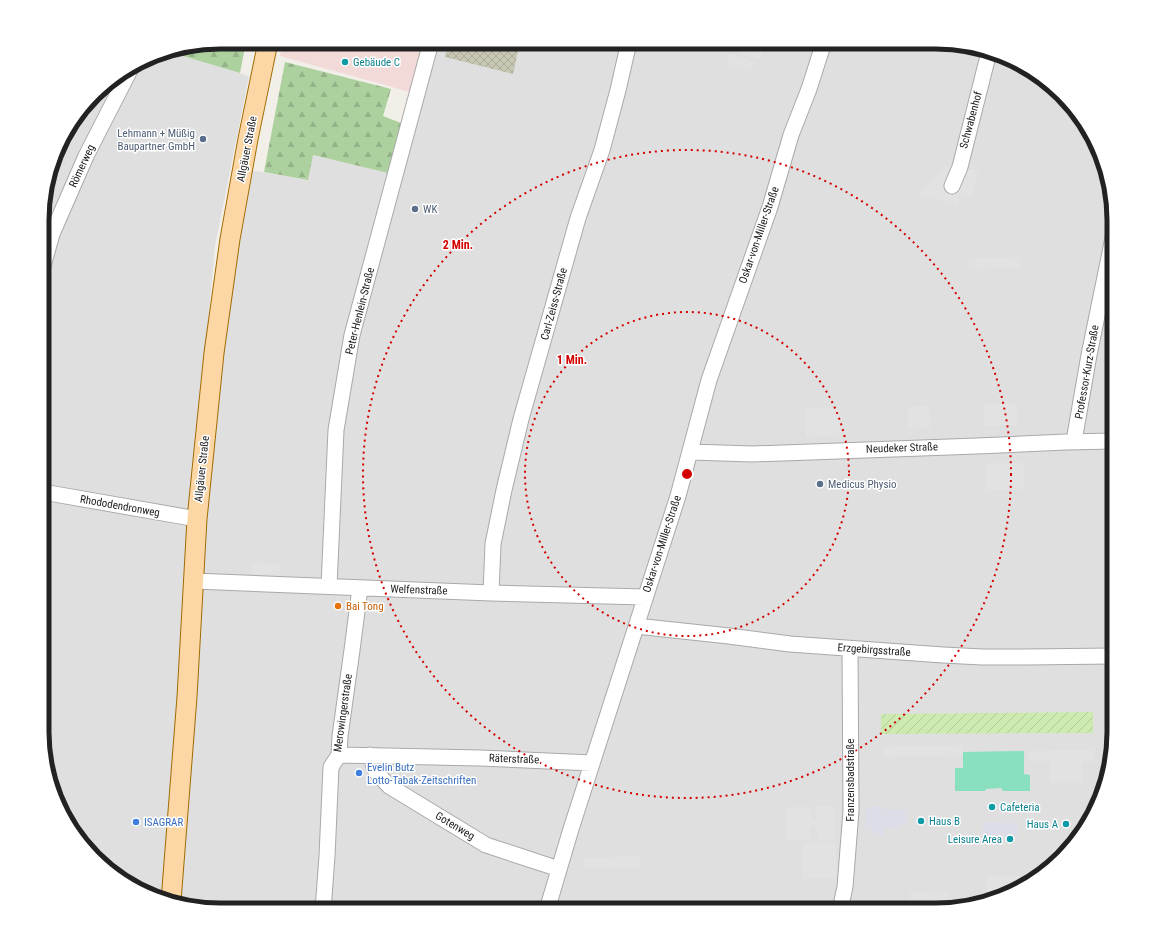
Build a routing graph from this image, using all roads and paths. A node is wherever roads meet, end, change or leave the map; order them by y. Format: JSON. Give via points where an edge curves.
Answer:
{"nodes":[{"id":1,"x":267,"y":49,"type":"edge"},
{"id":2,"x":429,"y":49,"type":"edge"},
{"id":3,"x":627,"y":49,"type":"edge"},
{"id":4,"x":822,"y":49,"type":"edge"},
{"id":5,"x":988,"y":57,"type":"edge"},
{"id":6,"x":126,"y":77,"type":"edge"},
{"id":7,"x":952,"y":186,"type":"dead end"},
{"id":8,"x":49,"y":245,"type":"edge"},
{"id":9,"x":1107,"y":267,"type":"edge"},
{"id":10,"x":1074,"y":441,"type":"junction"},
{"id":11,"x":1107,"y":441,"type":"edge"},
{"id":12,"x":690,"y":452,"type":"junction"},
{"id":13,"x":49,"y":493,"type":"edge"},
{"id":14,"x":197,"y":519,"type":"junction"},
{"id":15,"x":194,"y":581,"type":"junction"},
{"id":16,"x":329,"y":586,"type":"junction"},
{"id":17,"x":360,"y":588,"type":"junction"},
{"id":18,"x":491,"y":593,"type":"junction"},
{"id":19,"x":645,"y":597,"type":"junction"},
{"id":20,"x":636,"y":626,"type":"junction"},
{"id":21,"x":850,"y":649,"type":"junction"},
{"id":22,"x":1107,"y":656,"type":"edge"},
{"id":23,"x":339,"y":755,"type":"junction"},
{"id":24,"x":370,"y":755,"type":"junction"},
{"id":25,"x":592,"y":764,"type":"junction"},
{"id":26,"x":559,"y":869,"type":"junction"},
{"id":27,"x":171,"y":896,"type":"edge"},
{"id":28,"x":324,"y":903,"type":"edge"},
{"id":29,"x":549,"y":903,"type":"edge"},
{"id":30,"x":842,"y":903,"type":"edge"}],
"edges":[{"from":1,"to":14,"type":"main road","name":"Allgäuer Straße","via":[[225,270]]},
{"from":2,"to":16,"type":"street","name":"Peter-Henlein-Straße","via":[[353,333],[336,430]]},
{"from":3,"to":18,"type":"street","name":"Carl-Zeiss-Straße","via":[[602,150],[578,218],[521,419],[493,544]]},
{"from":4,"to":12,"type":"street","name":"Oskar-von-Miller-Straße","via":[[710,380]]},
{"from":5,"to":7,"type":"street","name":"Schwabenhof","via":[[960,167]]},
{"from":6,"to":8,"type":"street","name":"Römerweg","via":[[86,156]]},
{"from":9,"to":10,"type":"street","name":"Professor-Kurz-Straße"},
{"from":10,"to":11,"type":"street","name":"Neudeker Straße"},
{"from":10,"to":12,"type":"street","name":"Neudeker Straße","via":[[773,453]]},
{"from":12,"to":19,"type":"street","name":"Oskar-von-Miller-Straße"},
{"from":13,"to":14,"type":"street","name":"Rhododendronweg"},
{"from":14,"to":15,"type":"main road","name":"Allgäuer Straße"},
{"from":15,"to":16,"type":"street","name":"Welfenstraße"},
{"from":15,"to":27,"type":"main road","name":"Allgäuer Straße"},
{"from":16,"to":17,"type":"street","name":"Welfenstraße"},
{"from":17,"to":18,"type":"street","name":"Welfenstraße"},
{"from":17,"to":23,"type":"street","name":"Merowingerstraße"},
{"from":18,"to":19,"type":"street","name":"Welfenstraße"},
{"from":19,"to":20,"type":"street","name":"Oskar-von-Miller-Straße"},
{"from":20,"to":21,"type":"street","name":"Erzgebirgsstraße"},
{"from":20,"to":25,"type":"street","name":"Oskar-von-Miller-Straße"},
{"from":21,"to":22,"type":"street","name":"Erzgebirgsstraße","via":[[982,657]]},
{"from":21,"to":30,"type":"street","name":"Franzensbadstraße","via":[[851,811]]},
{"from":23,"to":24,"type":"street","name":"Räterstraße"},
{"from":23,"to":28,"type":"street","name":"Merowingerstraße","via":[[331,767]]},
{"from":24,"to":25,"type":"street","name":"Räterstraße"},
{"from":24,"to":26,"type":"street","name":"Gotenweg","via":[[376,772],[390,786],[486,845]]},
{"from":25,"to":26,"type":"street","name":"Oskar-von-Miller-Straße"},
{"from":26,"to":29,"type":"street","name":"Oskar-von-Miller-Straße"}]}
